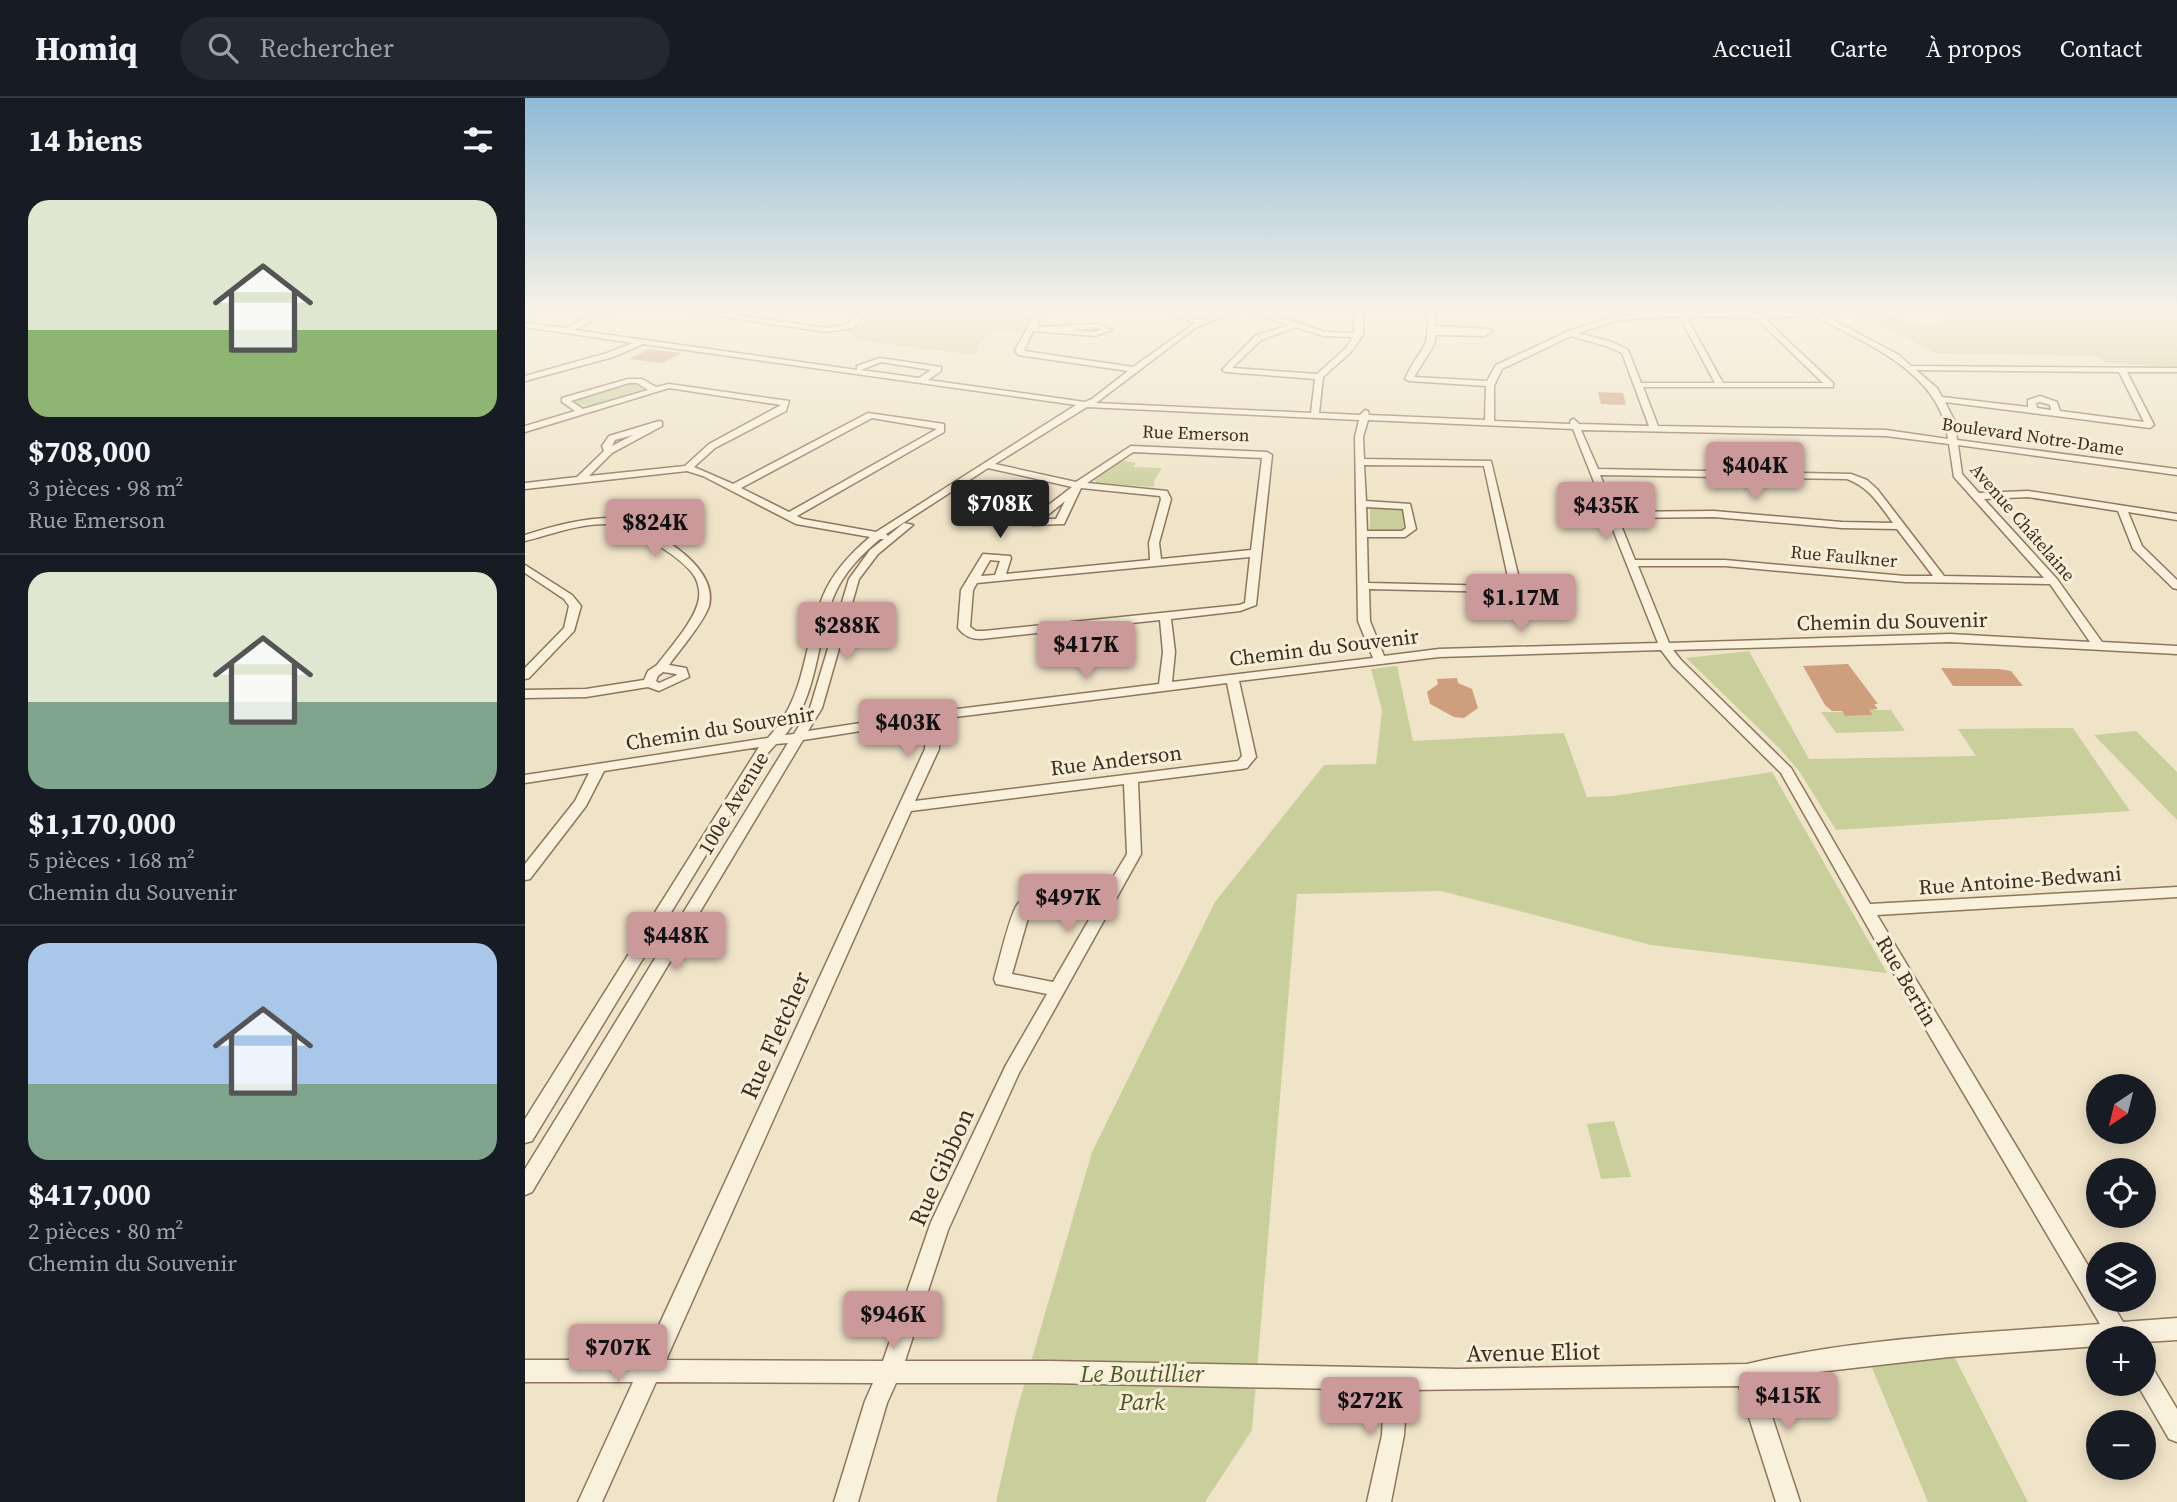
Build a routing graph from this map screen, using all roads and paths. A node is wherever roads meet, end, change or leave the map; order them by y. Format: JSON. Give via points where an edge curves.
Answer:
{"nodes":[{"id":1,"x":906,"y":377,"type":"edge"},
{"id":2,"x":910,"y":377,"type":"edge"},
{"id":3,"x":927,"y":377,"type":"edge"},
{"id":4,"x":1127,"y":377,"type":"edge"},
{"id":5,"x":1313,"y":377,"type":"edge"},
{"id":6,"x":1319,"y":377,"type":"joint"},
{"id":7,"x":1411,"y":377,"type":"edge"},
{"id":8,"x":1492,"y":377,"type":"edge"},
{"id":9,"x":1635,"y":377,"type":"edge"},
{"id":10,"x":1716,"y":377,"type":"edge"},
{"id":11,"x":1820,"y":377,"type":"edge"},
{"id":12,"x":1919,"y":377,"type":"edge"},
{"id":13,"x":2125,"y":377,"type":"edge"},
{"id":14,"x":924,"y":379,"type":"junction"},
{"id":15,"x":1491,"y":384,"type":"junction"},
{"id":16,"x":1639,"y":385,"type":"junction"},
{"id":17,"x":1721,"y":386,"type":"junction"},
{"id":18,"x":653,"y":389,"type":"junction"},
{"id":19,"x":1941,"y":399,"type":"junction"},
{"id":20,"x":1091,"y":404,"type":"junction"},
{"id":21,"x":582,"y":412,"type":"junction"},
{"id":22,"x":1315,"y":413,"type":"junction"},
{"id":23,"x":1365,"y":415,"type":"junction"},
{"id":24,"x":1490,"y":421,"type":"junction"},
{"id":25,"x":1574,"y":424,"type":"junction"},
{"id":26,"x":1653,"y":426,"type":"junction"},
{"id":27,"x":525,"y":429,"type":"edge"},
{"id":28,"x":1952,"y":438,"type":"junction"},
{"id":29,"x":609,"y":451,"type":"junction"},
{"id":30,"x":1360,"y":462,"type":"junction"},
{"id":31,"x":987,"y":465,"type":"junction"},
{"id":32,"x":999,"y":467,"type":"junction"},
{"id":33,"x":688,"y":468,"type":"junction"},
{"id":34,"x":2177,"y":469,"type":"edge"},
{"id":35,"x":1596,"y":472,"type":"junction"},
{"id":36,"x":580,"y":480,"type":"junction"},
{"id":37,"x":525,"y":486,"type":"edge"},
{"id":38,"x":1077,"y":487,"type":"junction"},
{"id":39,"x":733,"y":488,"type":"junction"},
{"id":40,"x":1975,"y":496,"type":"junction"},
{"id":41,"x":1361,"y":504,"type":"junction"},
{"id":42,"x":2122,"y":509,"type":"junction"},
{"id":43,"x":1612,"y":515,"type":"junction"},
{"id":44,"x":788,"y":517,"type":"junction"},
{"id":45,"x":2177,"y":517,"type":"edge"},
{"id":46,"x":1898,"y":526,"type":"junction"},
{"id":47,"x":1362,"y":534,"type":"junction"},
{"id":48,"x":884,"y":536,"type":"junction"},
{"id":49,"x":525,"y":538,"type":"edge"},
{"id":50,"x":1256,"y":553,"type":"junction"},
{"id":51,"x":1156,"y":562,"type":"junction"},
{"id":52,"x":1632,"y":563,"type":"junction"},
{"id":53,"x":525,"y":568,"type":"edge"},
{"id":54,"x":999,"y":578,"type":"junction"},
{"id":55,"x":975,"y":580,"type":"junction"},
{"id":56,"x":1941,"y":580,"type":"junction"},
{"id":57,"x":2053,"y":581,"type":"junction"},
{"id":58,"x":1363,"y":586,"type":"junction"},
{"id":59,"x":2177,"y":586,"type":"edge"},
{"id":60,"x":1165,"y":617,"type":"junction"},
{"id":61,"x":2099,"y":646,"type":"junction"},
{"id":62,"x":1665,"y":647,"type":"junction"},
{"id":63,"x":2177,"y":650,"type":"edge"},
{"id":64,"x":1380,"y":661,"type":"junction"},
{"id":65,"x":661,"y":668,"type":"junction"},
{"id":66,"x":525,"y":676,"type":"edge"},
{"id":67,"x":1233,"y":680,"type":"junction"},
{"id":68,"x":649,"y":683,"type":"junction"},
{"id":69,"x":1165,"y":687,"type":"junction"},
{"id":70,"x":525,"y":694,"type":"edge"},
{"id":71,"x":933,"y":716,"type":"junction"},
{"id":72,"x":797,"y":738,"type":"junction"},
{"id":73,"x":771,"y":742,"type":"junction"},
{"id":74,"x":598,"y":769,"type":"junction"},
{"id":75,"x":525,"y":779,"type":"edge"},
{"id":76,"x":1131,"y":779,"type":"junction"},
{"id":77,"x":905,"y":807,"type":"junction"},
{"id":78,"x":525,"y":875,"type":"edge"},
{"id":79,"x":2177,"y":892,"type":"edge"},
{"id":80,"x":1110,"y":895,"type":"junction"},
{"id":81,"x":1866,"y":910,"type":"junction"},
{"id":82,"x":1057,"y":989,"type":"junction"},
{"id":83,"x":525,"y":1135,"type":"edge"},
{"id":84,"x":525,"y":1186,"type":"edge"},
{"id":85,"x":2114,"y":1326,"type":"edge"},
{"id":86,"x":2177,"y":1329,"type":"edge"},
{"id":87,"x":2156,"y":1332,"type":"edge"},
{"id":88,"x":2086,"y":1338,"type":"edge"},
{"id":89,"x":525,"y":1371,"type":"edge"},
{"id":90,"x":649,"y":1371,"type":"junction"},
{"id":91,"x":888,"y":1373,"type":"junction"},
{"id":92,"x":1747,"y":1375,"type":"junction"},
{"id":93,"x":1396,"y":1379,"type":"junction"},
{"id":94,"x":2156,"y":1396,"type":"edge"},
{"id":95,"x":2177,"y":1432,"type":"edge"},
{"id":96,"x":590,"y":1502,"type":"edge"},
{"id":97,"x":846,"y":1502,"type":"edge"},
{"id":98,"x":1379,"y":1502,"type":"edge"},
{"id":99,"x":1788,"y":1502,"type":"edge"}],
"edges":[{"from":1,"to":14,"type":"street","name":"Boulevard Notre-Dame"},
{"from":2,"to":14,"type":"street","name":"Boulevard Notre-Dame"},
{"from":3,"to":14,"type":"street","name":"Boulevard Notre-Dame"},
{"from":4,"to":20,"type":"street","name":"100e Avenue"},
{"from":5,"to":6,"type":"street"},
{"from":6,"to":22,"type":"street"},
{"from":7,"to":15,"type":"street"},
{"from":8,"to":15,"type":"street"},
{"from":9,"to":16,"type":"street"},
{"from":10,"to":17,"type":"street"},
{"from":11,"to":17,"type":"street","via":[[1830,386]]},
{"from":12,"to":19,"type":"street","name":"Avenue Châtelaine"},
{"from":13,"to":19,"type":"street","via":[[2150,425]]},
{"from":14,"to":20,"type":"street","name":"Boulevard Notre-Dame"},
{"from":15,"to":24,"type":"street"},
{"from":16,"to":17,"type":"street"},
{"from":16,"to":26,"type":"street"},
{"from":18,"to":21,"type":"street"},
{"from":18,"to":21,"type":"street","via":[[628,381],[565,400]]},
{"from":18,"to":33,"type":"street","via":[[675,386],[786,403],[783,409],[712,446]]},
{"from":19,"to":28,"type":"street","name":"Avenue Châtelaine"},
{"from":20,"to":22,"type":"street","name":"Boulevard Notre-Dame"},
{"from":20,"to":31,"type":"street","name":"100e Avenue"},
{"from":20,"to":32,"type":"street","name":"100e Avenue"},
{"from":21,"to":27,"type":"street"},
{"from":22,"to":23,"type":"street","name":"Boulevard Notre-Dame"},
{"from":23,"to":24,"type":"street","name":"Boulevard Notre-Dame"},
{"from":23,"to":30,"type":"street","via":[[1359,437]]},
{"from":24,"to":25,"type":"street","name":"Boulevard Notre-Dame"},
{"from":25,"to":26,"type":"street","name":"Boulevard Notre-Dame"},
{"from":25,"to":35,"type":"street","name":"Rue Bertin"},
{"from":26,"to":28,"type":"street","name":"Boulevard Notre-Dame"},
{"from":28,"to":34,"type":"street","name":"Boulevard Notre-Dame"},
{"from":28,"to":40,"type":"street","name":"Avenue Châtelaine","via":[[1955,472]]},
{"from":29,"to":29,"type":"street","via":[[647,432],[659,424],[613,438]]},
{"from":29,"to":36,"type":"street"},
{"from":30,"to":41,"type":"street"},
{"from":30,"to":58,"type":"street","via":[[1487,462],[1515,583],[1503,589]]},
{"from":31,"to":32,"type":"street"},
{"from":31,"to":48,"type":"street","name":"100e Avenue"},
{"from":32,"to":38,"type":"street"},
{"from":32,"to":48,"type":"street","name":"100e Avenue"},
{"from":33,"to":36,"type":"street"},
{"from":33,"to":39,"type":"street"},
{"from":35,"to":43,"type":"street","name":"Rue Bertin"},
{"from":35,"to":46,"type":"street","via":[[1848,476],[1874,491]]},
{"from":36,"to":37,"type":"street"},
{"from":38,"to":50,"type":"street","name":"Rue Emerson","via":[[1131,449],[1267,455]]},
{"from":38,"to":51,"type":"street","via":[[1165,495],[1154,543]]},
{"from":39,"to":44,"type":"street"},
{"from":39,"to":44,"type":"street","via":[[871,415],[943,428]]},
{"from":40,"to":42,"type":"street","via":[[2028,495]]},
{"from":40,"to":57,"type":"street","name":"Avenue Châtelaine"},
{"from":41,"to":47,"type":"street"},
{"from":41,"to":47,"type":"street","via":[[1407,506],[1411,529],[1405,534]]},
{"from":42,"to":45,"type":"street"},
{"from":42,"to":59,"type":"street","via":[[2137,547]]},
{"from":43,"to":46,"type":"street","via":[[1714,514],[1842,526]]},
{"from":43,"to":52,"type":"street","name":"Rue Bertin"},
{"from":44,"to":48,"type":"street"},
{"from":46,"to":56,"type":"street"},
{"from":47,"to":58,"type":"street"},
{"from":48,"to":72,"type":"street","name":"100e Avenue","via":[[850,586],[823,693]]},
{"from":48,"to":73,"type":"street","name":"100e Avenue","via":[[849,561],[834,584],[799,704]]},
{"from":49,"to":65,"type":"street","via":[[551,529],[622,523],[696,569],[702,577],[705,601]]},
{"from":50,"to":51,"type":"street"},
{"from":50,"to":60,"type":"street","name":"Rue Emerson","via":[[1249,605]]},
{"from":51,"to":54,"type":"street"},
{"from":52,"to":56,"type":"street","name":"Rue Faulkner","via":[[1725,563]]},
{"from":52,"to":62,"type":"street","name":"Rue Bertin"},
{"from":53,"to":66,"type":"street","via":[[575,606],[570,629]]},
{"from":54,"to":55,"type":"street"},
{"from":54,"to":55,"type":"street","name":"Rue Emerson","via":[[1006,558],[997,555],[987,556]]},
{"from":55,"to":60,"type":"street","name":"Rue Emerson","via":[[967,590],[964,628],[973,636]]},
{"from":56,"to":57,"type":"street","name":"Rue Faulkner"},
{"from":57,"to":61,"type":"street","name":"Avenue Châtelaine"},
{"from":58,"to":64,"type":"street","via":[[1364,623]]},
{"from":60,"to":69,"type":"street","via":[[1169,652]]},
{"from":61,"to":62,"type":"street","name":"Chemin du Souvenir","via":[[1950,638]]},
{"from":61,"to":63,"type":"street","name":"Chemin du Souvenir"},
{"from":62,"to":64,"type":"street","name":"Chemin du Souvenir","via":[[1447,653]]},
{"from":62,"to":81,"type":"street","name":"Rue Bertin","via":[[1782,765]]},
{"from":64,"to":67,"type":"street","name":"Chemin du Souvenir"},
{"from":65,"to":68,"type":"street"},
{"from":65,"to":68,"type":"street","via":[[682,671],[683,677],[668,685]]},
{"from":67,"to":69,"type":"street","name":"Chemin du Souvenir"},
{"from":67,"to":76,"type":"street","name":"Rue Anderson","via":[[1247,744],[1246,762]]},
{"from":68,"to":70,"type":"street","via":[[586,693]]},
{"from":69,"to":71,"type":"street","name":"Chemin du Souvenir"},
{"from":71,"to":72,"type":"street","name":"Chemin du Souvenir"},
{"from":71,"to":77,"type":"street","name":"Rue Fletcher","via":[[933,745]]},
{"from":72,"to":73,"type":"street","name":"Chemin du Souvenir"},
{"from":72,"to":84,"type":"street","name":"100e Avenue"},
{"from":73,"to":74,"type":"street","name":"Chemin du Souvenir"},
{"from":73,"to":83,"type":"street","name":"100e Avenue"},
{"from":74,"to":75,"type":"street","name":"Chemin du Souvenir"},
{"from":74,"to":78,"type":"street","via":[[581,803]]},
{"from":76,"to":77,"type":"street","name":"Rue Anderson"},
{"from":76,"to":80,"type":"street","name":"Rue Gibbon","via":[[1134,854]]},
{"from":77,"to":90,"type":"street","name":"Rue Fletcher"},
{"from":79,"to":81,"type":"street","name":"Rue Antoine-Bedwani"},
{"from":80,"to":82,"type":"street","name":"Rue Gibbon"},
{"from":80,"to":82,"type":"street","via":[[1048,896],[1023,908],[1002,979]]},
{"from":81,"to":85,"type":"street","name":"Rue Bertin"},
{"from":82,"to":91,"type":"street","name":"Rue Gibbon","via":[[1012,1070],[938,1229]]},
{"from":86,"to":87,"type":"street","name":"Avenue Eliot"},
{"from":88,"to":92,"type":"street","name":"Avenue Eliot","via":[[1937,1347],[1792,1364]]},
{"from":89,"to":90,"type":"street","name":"Avenue Eliot"},
{"from":90,"to":91,"type":"street","name":"Avenue Eliot"},
{"from":90,"to":96,"type":"street","name":"Rue Fletcher"},
{"from":91,"to":93,"type":"street","name":"Avenue Eliot"},
{"from":91,"to":97,"type":"street","name":"Rue Gibbon"},
{"from":92,"to":93,"type":"street","name":"Avenue Eliot"},
{"from":92,"to":99,"type":"street"},
{"from":93,"to":98,"type":"street","via":[[1393,1435]]},
{"from":94,"to":95,"type":"street"}]}
